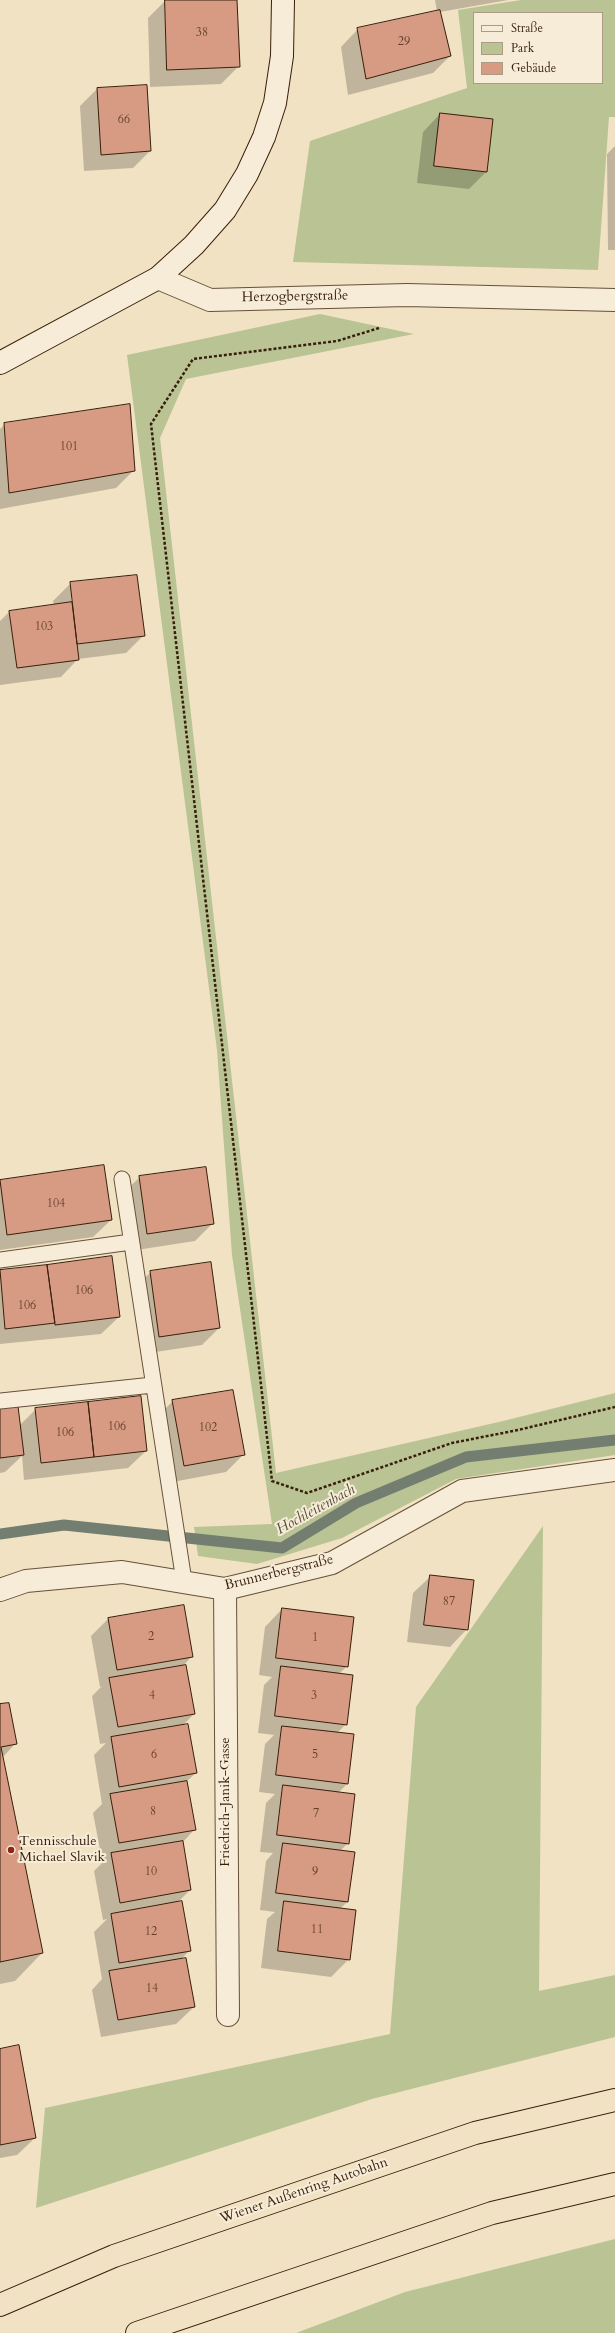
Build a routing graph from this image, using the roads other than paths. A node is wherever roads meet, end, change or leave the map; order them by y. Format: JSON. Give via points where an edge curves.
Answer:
{"nodes":[{"id":1,"x":282,"y":0,"type":"edge"},
{"id":2,"x":158,"y":278,"type":"junction"},
{"id":3,"x":615,"y":300,"type":"edge"},
{"id":4,"x":0,"y":362,"type":"edge"},
{"id":5,"x":122,"y":1179,"type":"dead end"},
{"id":6,"x":131,"y":1242,"type":"junction"},
{"id":7,"x":0,"y":1260,"type":"edge"},
{"id":8,"x":153,"y":1385,"type":"junction"},
{"id":9,"x":0,"y":1401,"type":"edge"},
{"id":10,"x":615,"y":1470,"type":"edge"},
{"id":11,"x":184,"y":1581,"type":"junction"},
{"id":12,"x":0,"y":1590,"type":"edge"},
{"id":13,"x":225,"y":1590,"type":"junction"},
{"id":14,"x":228,"y":2015,"type":"dead end"},
{"id":15,"x":615,"y":2100,"type":"edge"},
{"id":16,"x":615,"y":2184,"type":"edge"},
{"id":17,"x":0,"y":2305,"type":"edge"},
{"id":18,"x":137,"y":2333,"type":"edge"}],
"edges":[{"from":1,"to":2,"type":"street","via":[[282,56],[275,103],[264,137],[247,174],[225,210],[194,245]]},
{"from":2,"to":3,"type":"street","name":"Herzogbergstraße","via":[[210,300],[408,294]]},
{"from":2,"to":4,"type":"street"},
{"from":5,"to":6,"type":"lane"},
{"from":6,"to":7,"type":"lane"},
{"from":6,"to":8,"type":"lane"},
{"from":8,"to":9,"type":"lane"},
{"from":8,"to":11,"type":"lane"},
{"from":10,"to":13,"type":"street","name":"Brunnerbergstraße","via":[[462,1491],[332,1563]]},
{"from":11,"to":12,"type":"street","name":"Brunnerbergstraße","via":[[122,1572],[26,1581]]},
{"from":11,"to":13,"type":"street","name":"Brunnerbergstraße"},
{"from":13,"to":14,"type":"street","name":"Friedrich-Janik-Gasse"},
{"from":15,"to":17,"type":"highway","name":"Wiener Außenring Autobahn","via":[[475,2133],[114,2256]]},
{"from":16,"to":18,"type":"highway","via":[[492,2213]]}]}
